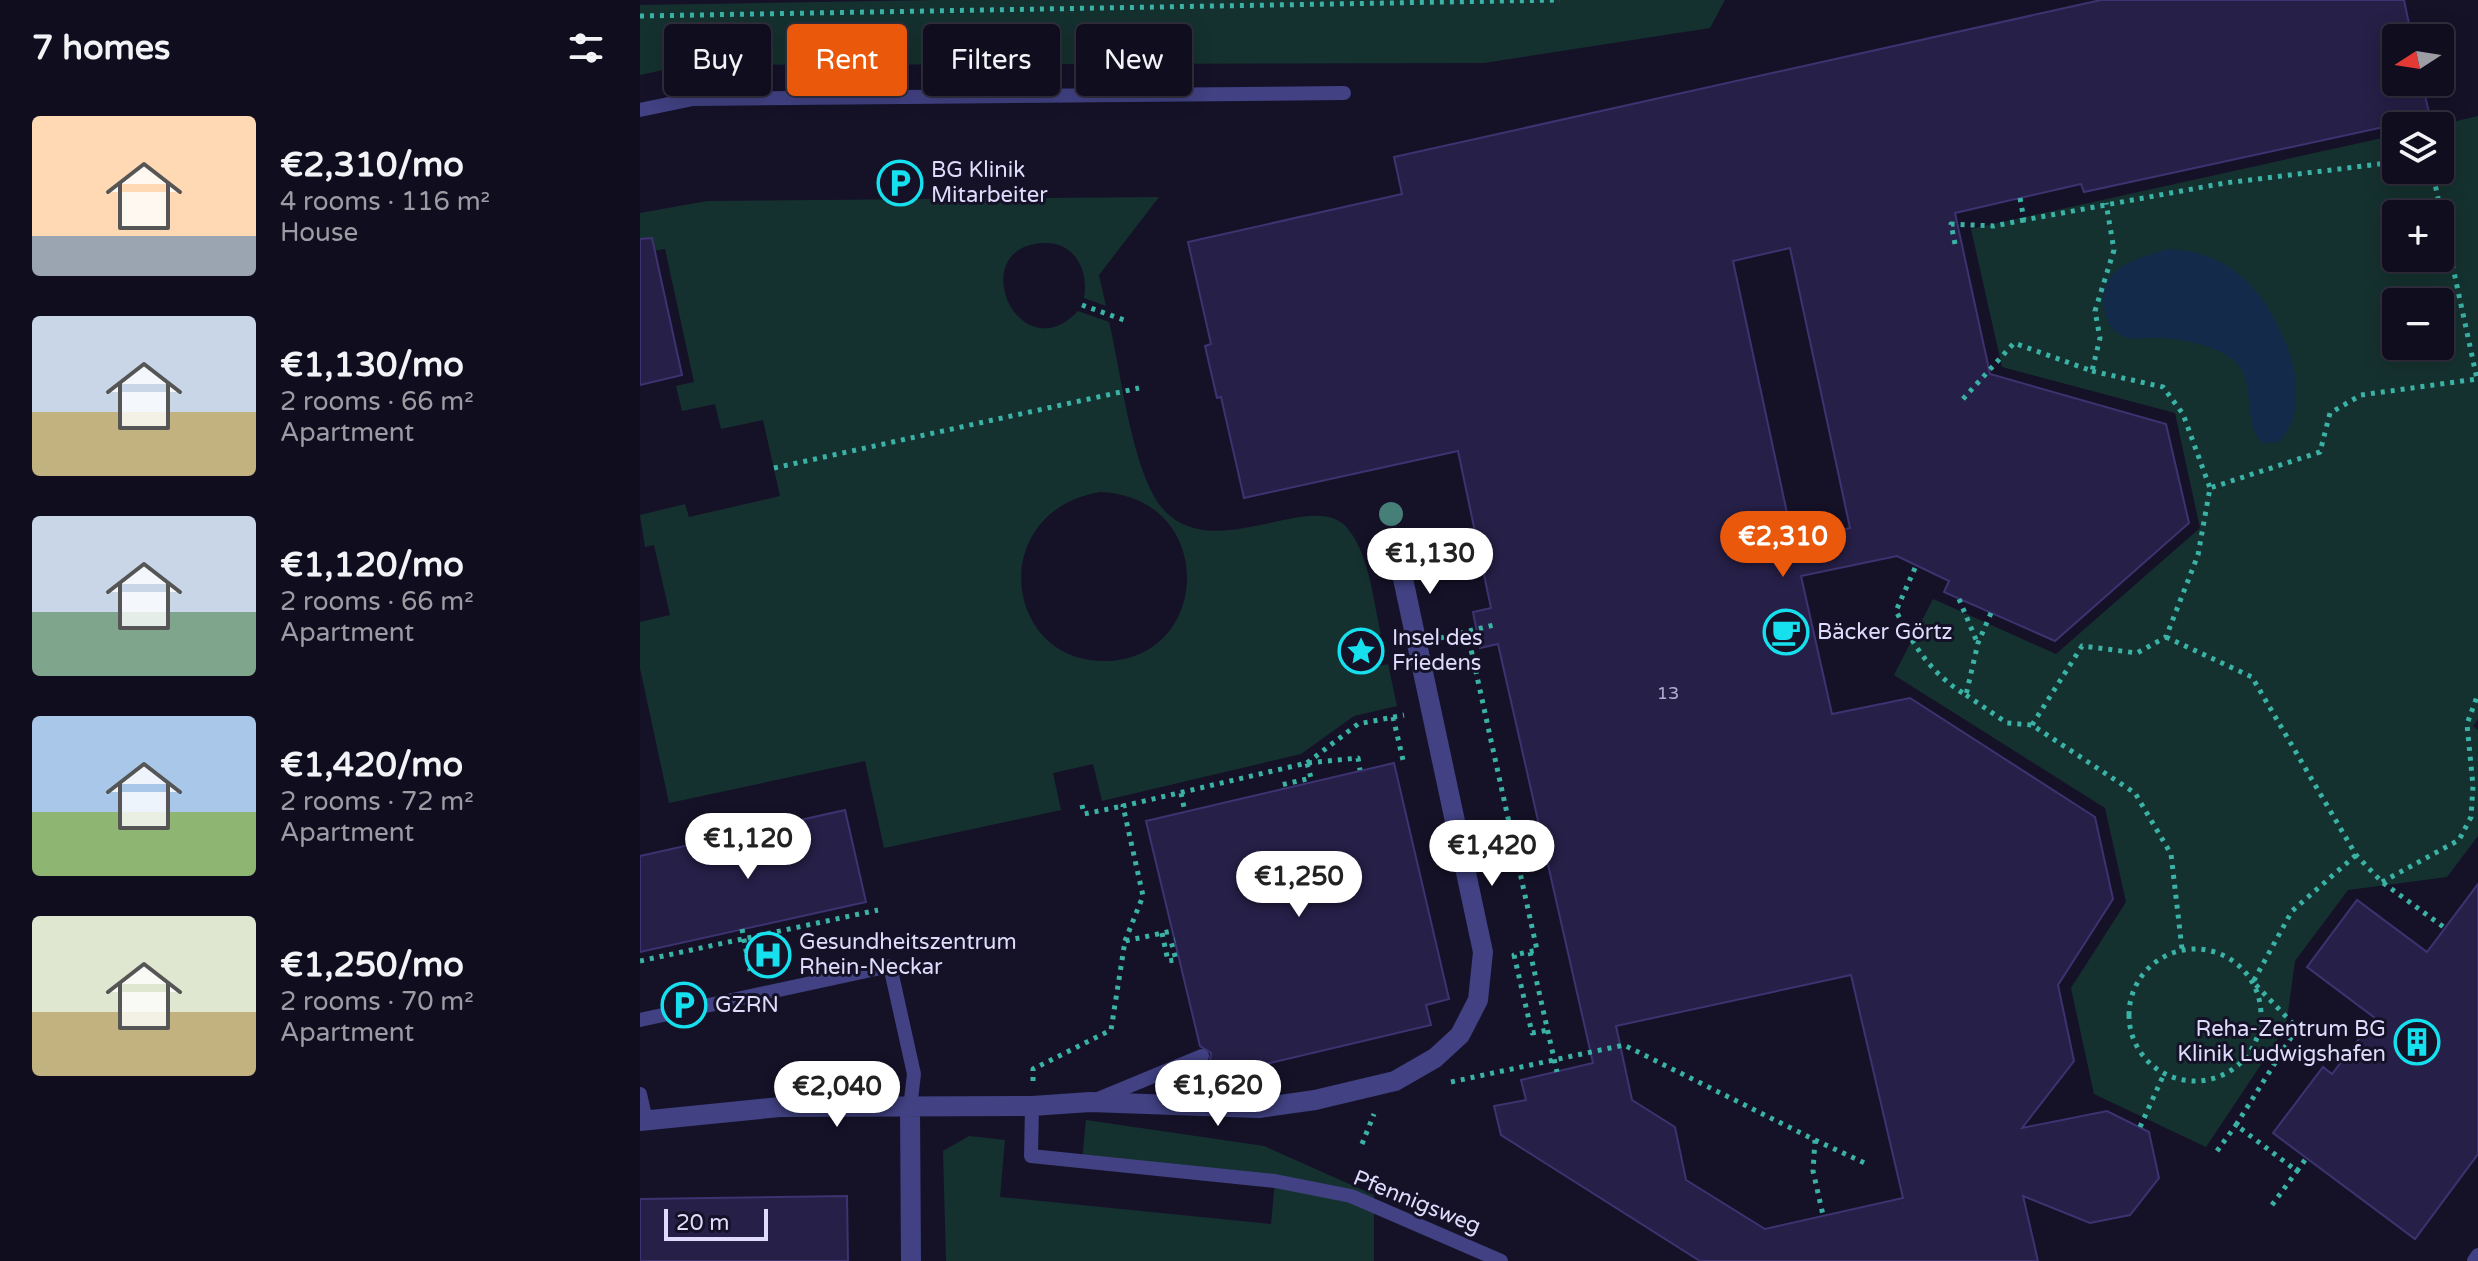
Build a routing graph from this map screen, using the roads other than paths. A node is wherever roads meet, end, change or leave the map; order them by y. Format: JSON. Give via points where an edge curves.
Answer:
{"nodes":[{"id":1,"x":1344,"y":93,"type":"dead end"},
{"id":2,"x":640,"y":110,"type":"edge"},
{"id":3,"x":1399,"y":560,"type":"dead end"},
{"id":4,"x":640,"y":1020,"type":"edge"},
{"id":5,"x":1202,"y":1056,"type":"dead end"},
{"id":6,"x":640,"y":1094,"type":"edge"},
{"id":7,"x":1090,"y":1102,"type":"junction"},
{"id":8,"x":1032,"y":1106,"type":"junction"},
{"id":9,"x":910,"y":1108,"type":"junction"},
{"id":10,"x":643,"y":1120,"type":"edge"},
{"id":11,"x":2478,"y":1255,"type":"edge"},
{"id":12,"x":911,"y":1261,"type":"edge"},
{"id":13,"x":1501,"y":1261,"type":"edge"},
{"id":14,"x":2474,"y":1261,"type":"edge"}],
"edges":[{"from":1,"to":2,"type":"lane","via":[[693,99]]},
{"from":3,"to":7,"type":"street","via":[[1483,952],[1478,1000],[1460,1035],[1435,1058],[1395,1081],[1315,1100],[1259,1108]]},
{"from":4,"to":9,"type":"lane","via":[[890,966],[914,1074]]},
{"from":5,"to":7,"type":"lane"},
{"from":6,"to":10,"type":"lane"},
{"from":7,"to":8,"type":"street"},
{"from":8,"to":9,"type":"street"},
{"from":8,"to":13,"type":"lane","name":"Pfennigsweg","via":[[1031,1156],[1275,1181],[1351,1196]]},
{"from":9,"to":10,"type":"street","via":[[780,1107]]},
{"from":9,"to":12,"type":"street"},
{"from":11,"to":14,"type":"lane"}]}
